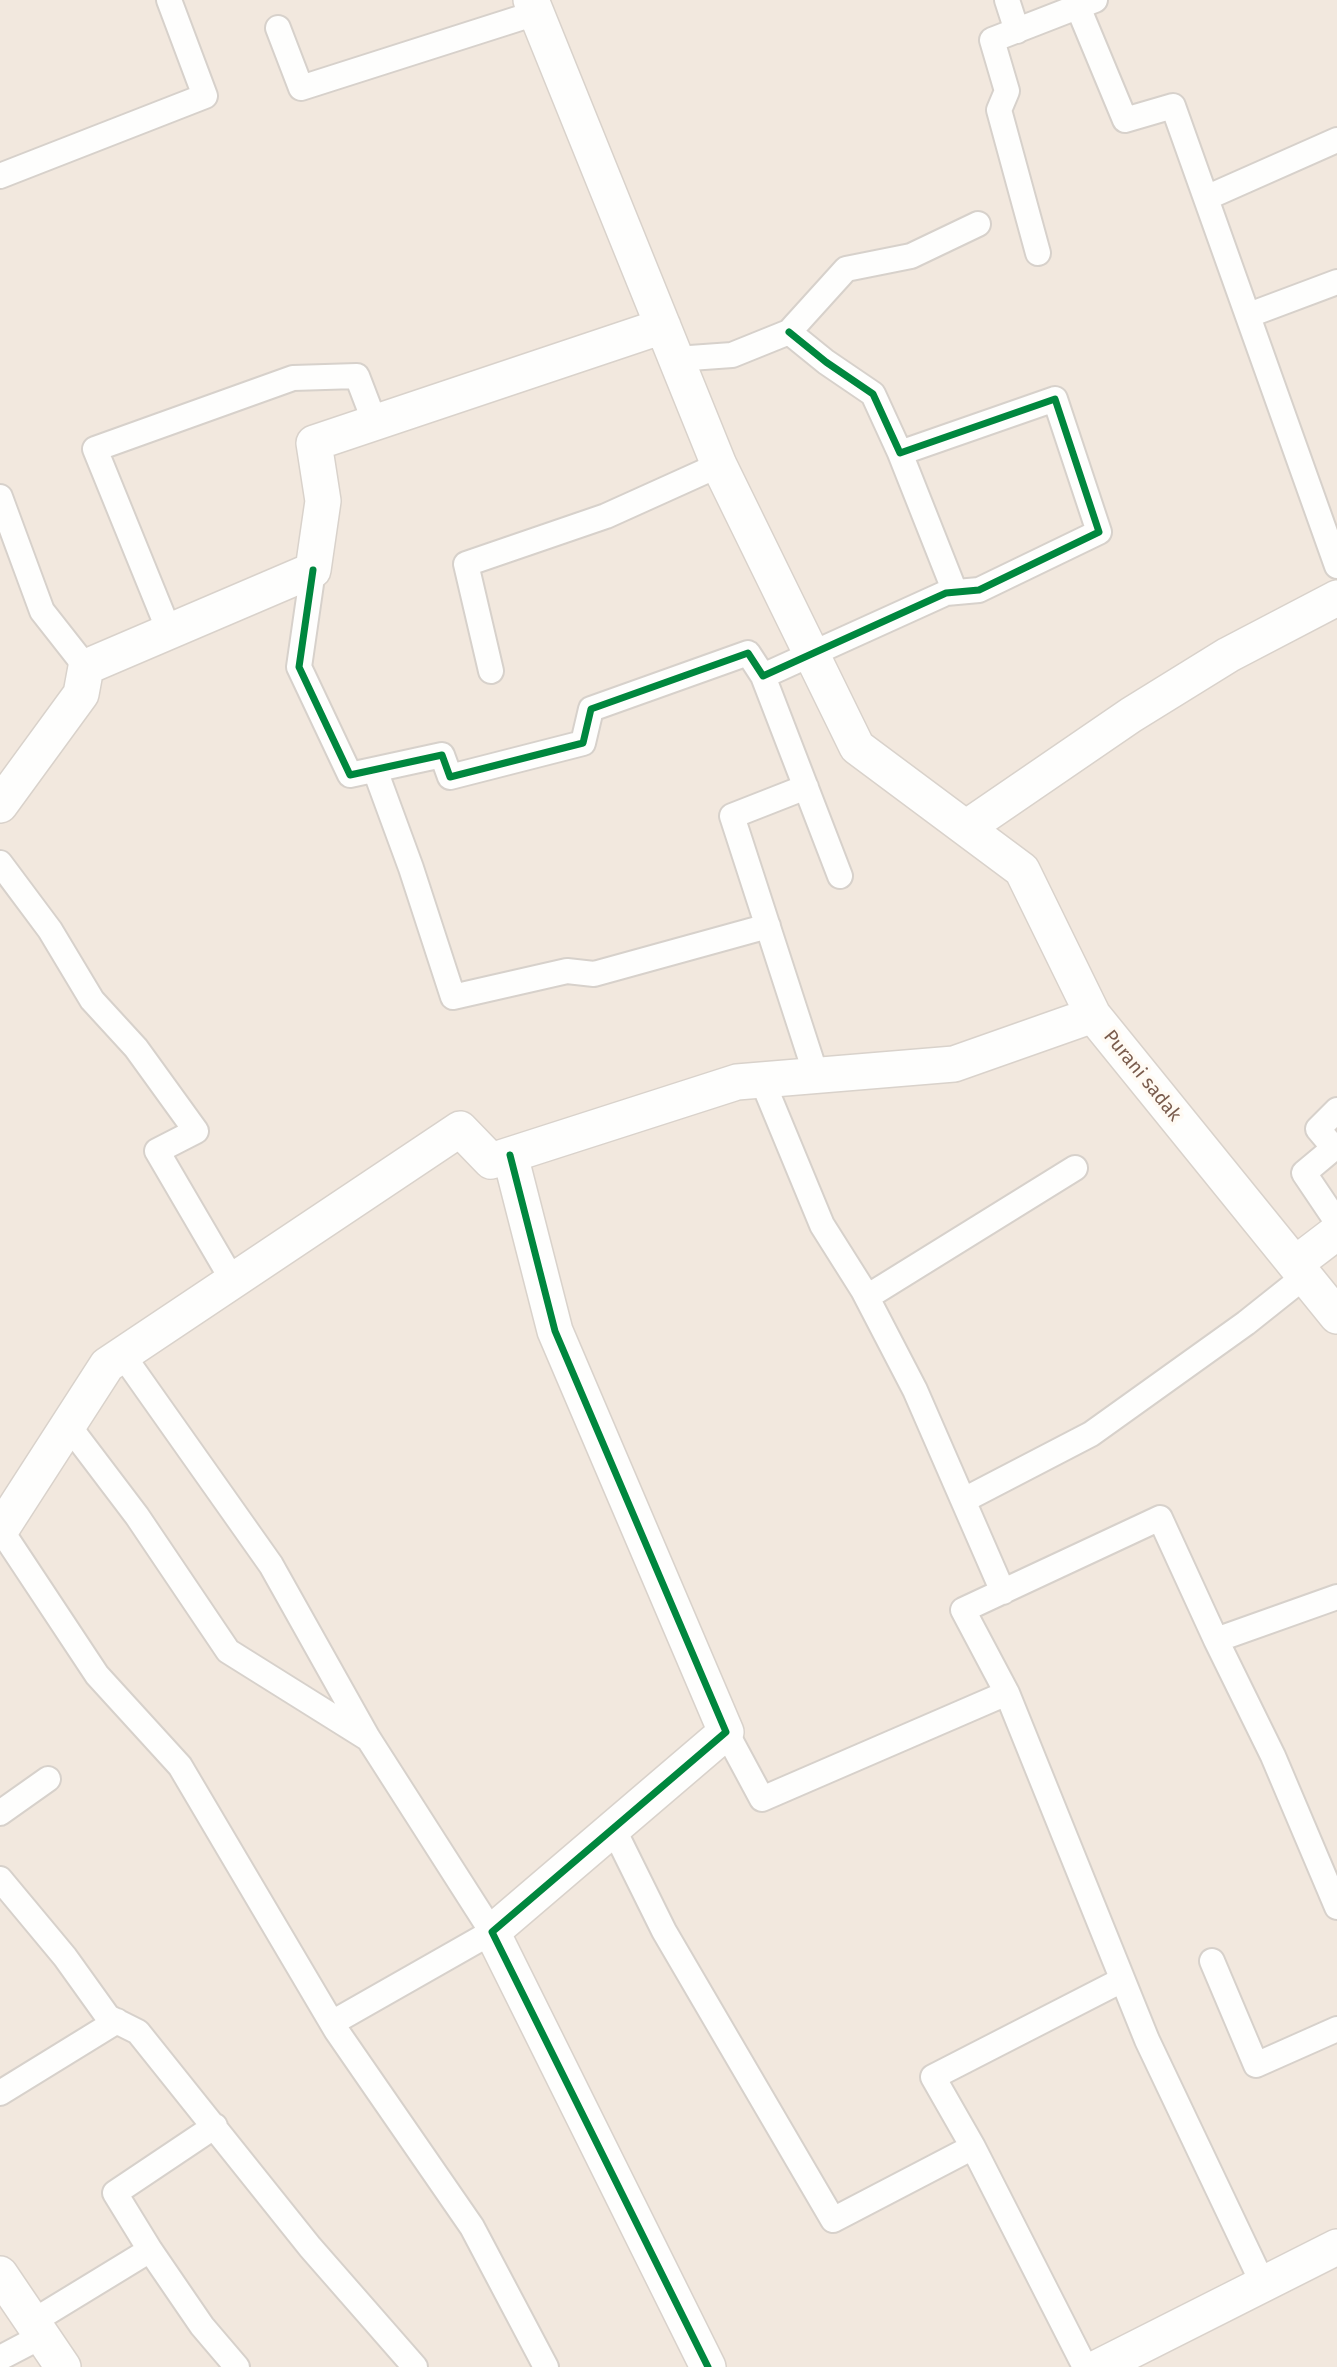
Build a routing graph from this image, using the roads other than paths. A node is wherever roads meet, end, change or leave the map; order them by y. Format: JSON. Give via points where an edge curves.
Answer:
{"nodes":[{"id":1,"x":169,"y":0,"type":"edge"},
{"id":2,"x":1007,"y":0,"type":"edge"},
{"id":3,"x":1087,"y":4,"type":"edge"},
{"id":4,"x":533,"y":7,"type":"edge"},
{"id":5,"x":278,"y":28,"type":"dead end"},
{"id":6,"x":1017,"y":31,"type":"junction"},
{"id":7,"x":1337,"y":140,"type":"edge"},
{"id":8,"x":0,"y":176,"type":"edge"},
{"id":9,"x":1206,"y":198,"type":"junction"},
{"id":10,"x":978,"y":224,"type":"dead end"},
{"id":11,"x":1038,"y":253,"type":"dead end"},
{"id":12,"x":1337,"y":282,"type":"edge"},
{"id":13,"x":1249,"y":315,"type":"junction"},
{"id":14,"x":663,"y":326,"type":"junction"},
{"id":15,"x":789,"y":332,"type":"junction"},
{"id":16,"x":676,"y":359,"type":"junction"},
{"id":17,"x":375,"y":423,"type":"junction"},
{"id":18,"x":900,"y":453,"type":"junction"},
{"id":19,"x":719,"y":465,"type":"junction"},
{"id":20,"x":0,"y":497,"type":"edge"},
{"id":21,"x":1337,"y":566,"type":"edge"},
{"id":22,"x":313,"y":570,"type":"junction"},
{"id":23,"x":955,"y":592,"type":"junction"},
{"id":24,"x":1337,"y":598,"type":"edge"},
{"id":25,"x":169,"y":631,"type":"junction"},
{"id":26,"x":811,"y":655,"type":"junction"},
{"id":27,"x":86,"y":667,"type":"junction"},
{"id":28,"x":491,"y":671,"type":"dead end"},
{"id":29,"x":763,"y":676,"type":"junction"},
{"id":30,"x":375,"y":770,"type":"junction"},
{"id":31,"x":806,"y":787,"type":"junction"},
{"id":32,"x":0,"y":805,"type":"edge"},
{"id":33,"x":966,"y":828,"type":"junction"},
{"id":34,"x":0,"y":863,"type":"edge"},
{"id":35,"x":840,"y":876,"type":"dead end"},
{"id":36,"x":768,"y":926,"type":"junction"},
{"id":37,"x":1093,"y":1015,"type":"junction"},
{"id":38,"x":816,"y":1076,"type":"junction"},
{"id":39,"x":762,"y":1080,"type":"junction"},
{"id":40,"x":1337,"y":1110,"type":"edge"},
{"id":41,"x":510,"y":1155,"type":"junction"},
{"id":42,"x":1075,"y":1168,"type":"dead end"},
{"id":43,"x":1337,"y":1222,"type":"edge"},
{"id":44,"x":1337,"y":1232,"type":"edge"},
{"id":45,"x":1300,"y":1270,"type":"junction"},
{"id":46,"x":233,"y":1280,"type":"junction"},
{"id":47,"x":867,"y":1297,"type":"junction"},
{"id":48,"x":1337,"y":1316,"type":"edge"},
{"id":49,"x":122,"y":1354,"type":"junction"},
{"id":50,"x":68,"y":1425,"type":"junction"},
{"id":51,"x":964,"y":1500,"type":"junction"},
{"id":52,"x":1,"y":1531,"type":"edge"},
{"id":53,"x":1003,"y":1592,"type":"junction"},
{"id":54,"x":1337,"y":1597,"type":"edge"},
{"id":55,"x":1216,"y":1640,"type":"junction"},
{"id":56,"x":1007,"y":1693,"type":"junction"},
{"id":57,"x":726,"y":1732,"type":"junction"},
{"id":58,"x":368,"y":1738,"type":"junction"},
{"id":59,"x":48,"y":1779,"type":"dead end"},
{"id":60,"x":0,"y":1813,"type":"edge"},
{"id":61,"x":613,"y":1828,"type":"junction"},
{"id":62,"x":0,"y":1879,"type":"edge"},
{"id":63,"x":1337,"y":1907,"type":"edge"},
{"id":64,"x":492,"y":1932,"type":"junction"},
{"id":65,"x":1212,"y":1961,"type":"dead end"},
{"id":66,"x":1122,"y":1980,"type":"junction"},
{"id":67,"x":117,"y":2021,"type":"junction"},
{"id":68,"x":332,"y":2023,"type":"junction"},
{"id":69,"x":1337,"y":2029,"type":"edge"},
{"id":70,"x":0,"y":2093,"type":"edge"},
{"id":71,"x":215,"y":2126,"type":"junction"},
{"id":72,"x":973,"y":2147,"type":"junction"},
{"id":73,"x":1337,"y":2247,"type":"edge"},
{"id":74,"x":150,"y":2250,"type":"junction"},
{"id":75,"x":0,"y":2274,"type":"edge"},
{"id":76,"x":1263,"y":2284,"type":"junction"},
{"id":77,"x":37,"y":2329,"type":"junction"},
{"id":78,"x":0,"y":2358,"type":"edge"},
{"id":79,"x":1137,"y":2358,"type":"edge"},
{"id":80,"x":62,"y":2367,"type":"edge"},
{"id":81,"x":237,"y":2367,"type":"edge"},
{"id":82,"x":415,"y":2367,"type":"edge"},
{"id":83,"x":546,"y":2367,"type":"edge"},
{"id":84,"x":708,"y":2367,"type":"edge"},
{"id":85,"x":1084,"y":2367,"type":"edge"},
{"id":86,"x":1099,"y":2367,"type":"edge"}],
"edges":[{"from":1,"to":8,"type":"street","via":[[205,96]]},
{"from":2,"to":6,"type":"street"},
{"from":3,"to":6,"type":"street"},
{"from":3,"to":9,"type":"street","via":[[1125,120],[1173,106]]},
{"from":4,"to":5,"type":"street","via":[[301,88]]},
{"from":4,"to":14,"type":"street","name":"Purani sadak"},
{"from":6,"to":11,"type":"street","via":[[992,40],[1007,91],[999,110]]},
{"from":7,"to":9,"type":"street"},
{"from":9,"to":13,"type":"street"},
{"from":10,"to":15,"type":"street","via":[[911,256],[846,269]]},
{"from":12,"to":13,"type":"street"},
{"from":13,"to":21,"type":"street"},
{"from":14,"to":16,"type":"street","name":"Purani sadak"},
{"from":14,"to":17,"type":"street"},
{"from":15,"to":16,"type":"street","via":[[732,355]]},
{"from":15,"to":18,"type":"street","via":[[873,394]]},
{"from":16,"to":19,"type":"street","name":"Purani sadak"},
{"from":17,"to":22,"type":"street","via":[[314,443],[323,501]]},
{"from":17,"to":25,"type":"street","via":[[357,376],[293,378],[95,449]]},
{"from":18,"to":23,"type":"street"},
{"from":18,"to":23,"type":"street","via":[[1055,398],[1099,532],[979,590]]},
{"from":19,"to":26,"type":"street","name":"Purani sadak"},
{"from":19,"to":28,"type":"street","via":[[606,516],[466,564]]},
{"from":20,"to":27,"type":"street","via":[[42,611]]},
{"from":22,"to":25,"type":"street"},
{"from":22,"to":30,"type":"street","via":[[299,667],[350,775]]},
{"from":23,"to":26,"type":"street"},
{"from":24,"to":33,"type":"street","via":[[1228,655],[1131,715]]},
{"from":25,"to":27,"type":"street"},
{"from":26,"to":29,"type":"street"},
{"from":26,"to":33,"type":"street","name":"Purani sadak","via":[[857,747]]},
{"from":27,"to":32,"type":"street","via":[[81,694]]},
{"from":29,"to":30,"type":"street","via":[[748,653],[591,709],[583,743],[450,777],[442,755]]},
{"from":29,"to":31,"type":"street"},
{"from":30,"to":36,"type":"street","via":[[453,997],[567,971],[594,974]]},
{"from":31,"to":35,"type":"street"},
{"from":31,"to":36,"type":"street","via":[[732,816]]},
{"from":33,"to":37,"type":"street","name":"Purani sadak","via":[[1022,870]]},
{"from":34,"to":46,"type":"street","via":[[50,930],[92,1000],[136,1048],[196,1131],[157,1150]]},
{"from":36,"to":38,"type":"street"},
{"from":37,"to":38,"type":"street","via":[[954,1064]]},
{"from":37,"to":45,"type":"street","name":"Purani sadak"},
{"from":38,"to":39,"type":"street"},
{"from":39,"to":41,"type":"street","via":[[737,1082]]},
{"from":39,"to":47,"type":"street","via":[[822,1225]]},
{"from":40,"to":43,"type":"street","via":[[1318,1129],[1334,1148],[1304,1174]]},
{"from":41,"to":46,"type":"street","via":[[491,1161],[460,1129]]},
{"from":41,"to":57,"type":"street","via":[[555,1331]]},
{"from":42,"to":47,"type":"street"},
{"from":44,"to":45,"type":"street"},
{"from":45,"to":48,"type":"street","name":"Purani sadak"},
{"from":45,"to":51,"type":"street","via":[[1245,1324],[1091,1434]]},
{"from":46,"to":49,"type":"street"},
{"from":47,"to":51,"type":"street"},
{"from":49,"to":50,"type":"street","via":[[107,1365]]},
{"from":49,"to":58,"type":"street","via":[[271,1565]]},
{"from":50,"to":52,"type":"street"},
{"from":50,"to":58,"type":"street","via":[[137,1516],[228,1651]]},
{"from":51,"to":53,"type":"street"},
{"from":52,"to":68,"type":"street","via":[[97,1675],[180,1766]]},
{"from":53,"to":55,"type":"street","via":[[1160,1518]]},
{"from":53,"to":56,"type":"street","via":[[963,1610]]},
{"from":54,"to":55,"type":"street"},
{"from":55,"to":63,"type":"street","via":[[1273,1756]]},
{"from":56,"to":57,"type":"street","via":[[762,1799]]},
{"from":56,"to":66,"type":"street"},
{"from":57,"to":61,"type":"street"},
{"from":58,"to":64,"type":"street"},
{"from":59,"to":60,"type":"street"},
{"from":61,"to":64,"type":"street"},
{"from":61,"to":72,"type":"street","via":[[664,1931],[833,2220]]},
{"from":62,"to":67,"type":"street","via":[[108,2017]]},
{"from":64,"to":68,"type":"street"},
{"from":64,"to":84,"type":"street"},
{"from":65,"to":69,"type":"street","via":[[1256,2065]]},
{"from":66,"to":72,"type":"street","via":[[933,2077]]},
{"from":66,"to":76,"type":"street"},
{"from":67,"to":70,"type":"street"},
{"from":67,"to":71,"type":"street","via":[[138,2032]]},
{"from":68,"to":83,"type":"street","via":[[472,2227]]},
{"from":71,"to":74,"type":"street","via":[[116,2193]]},
{"from":71,"to":82,"type":"street","via":[[310,2247]]},
{"from":72,"to":85,"type":"street"},
{"from":73,"to":76,"type":"street"},
{"from":74,"to":77,"type":"street"},
{"from":74,"to":81,"type":"street","via":[[202,2326]]},
{"from":75,"to":77,"type":"street"},
{"from":76,"to":79,"type":"street"},
{"from":77,"to":78,"type":"street"},
{"from":77,"to":80,"type":"street"},
{"from":79,"to":86,"type":"street"}]}
